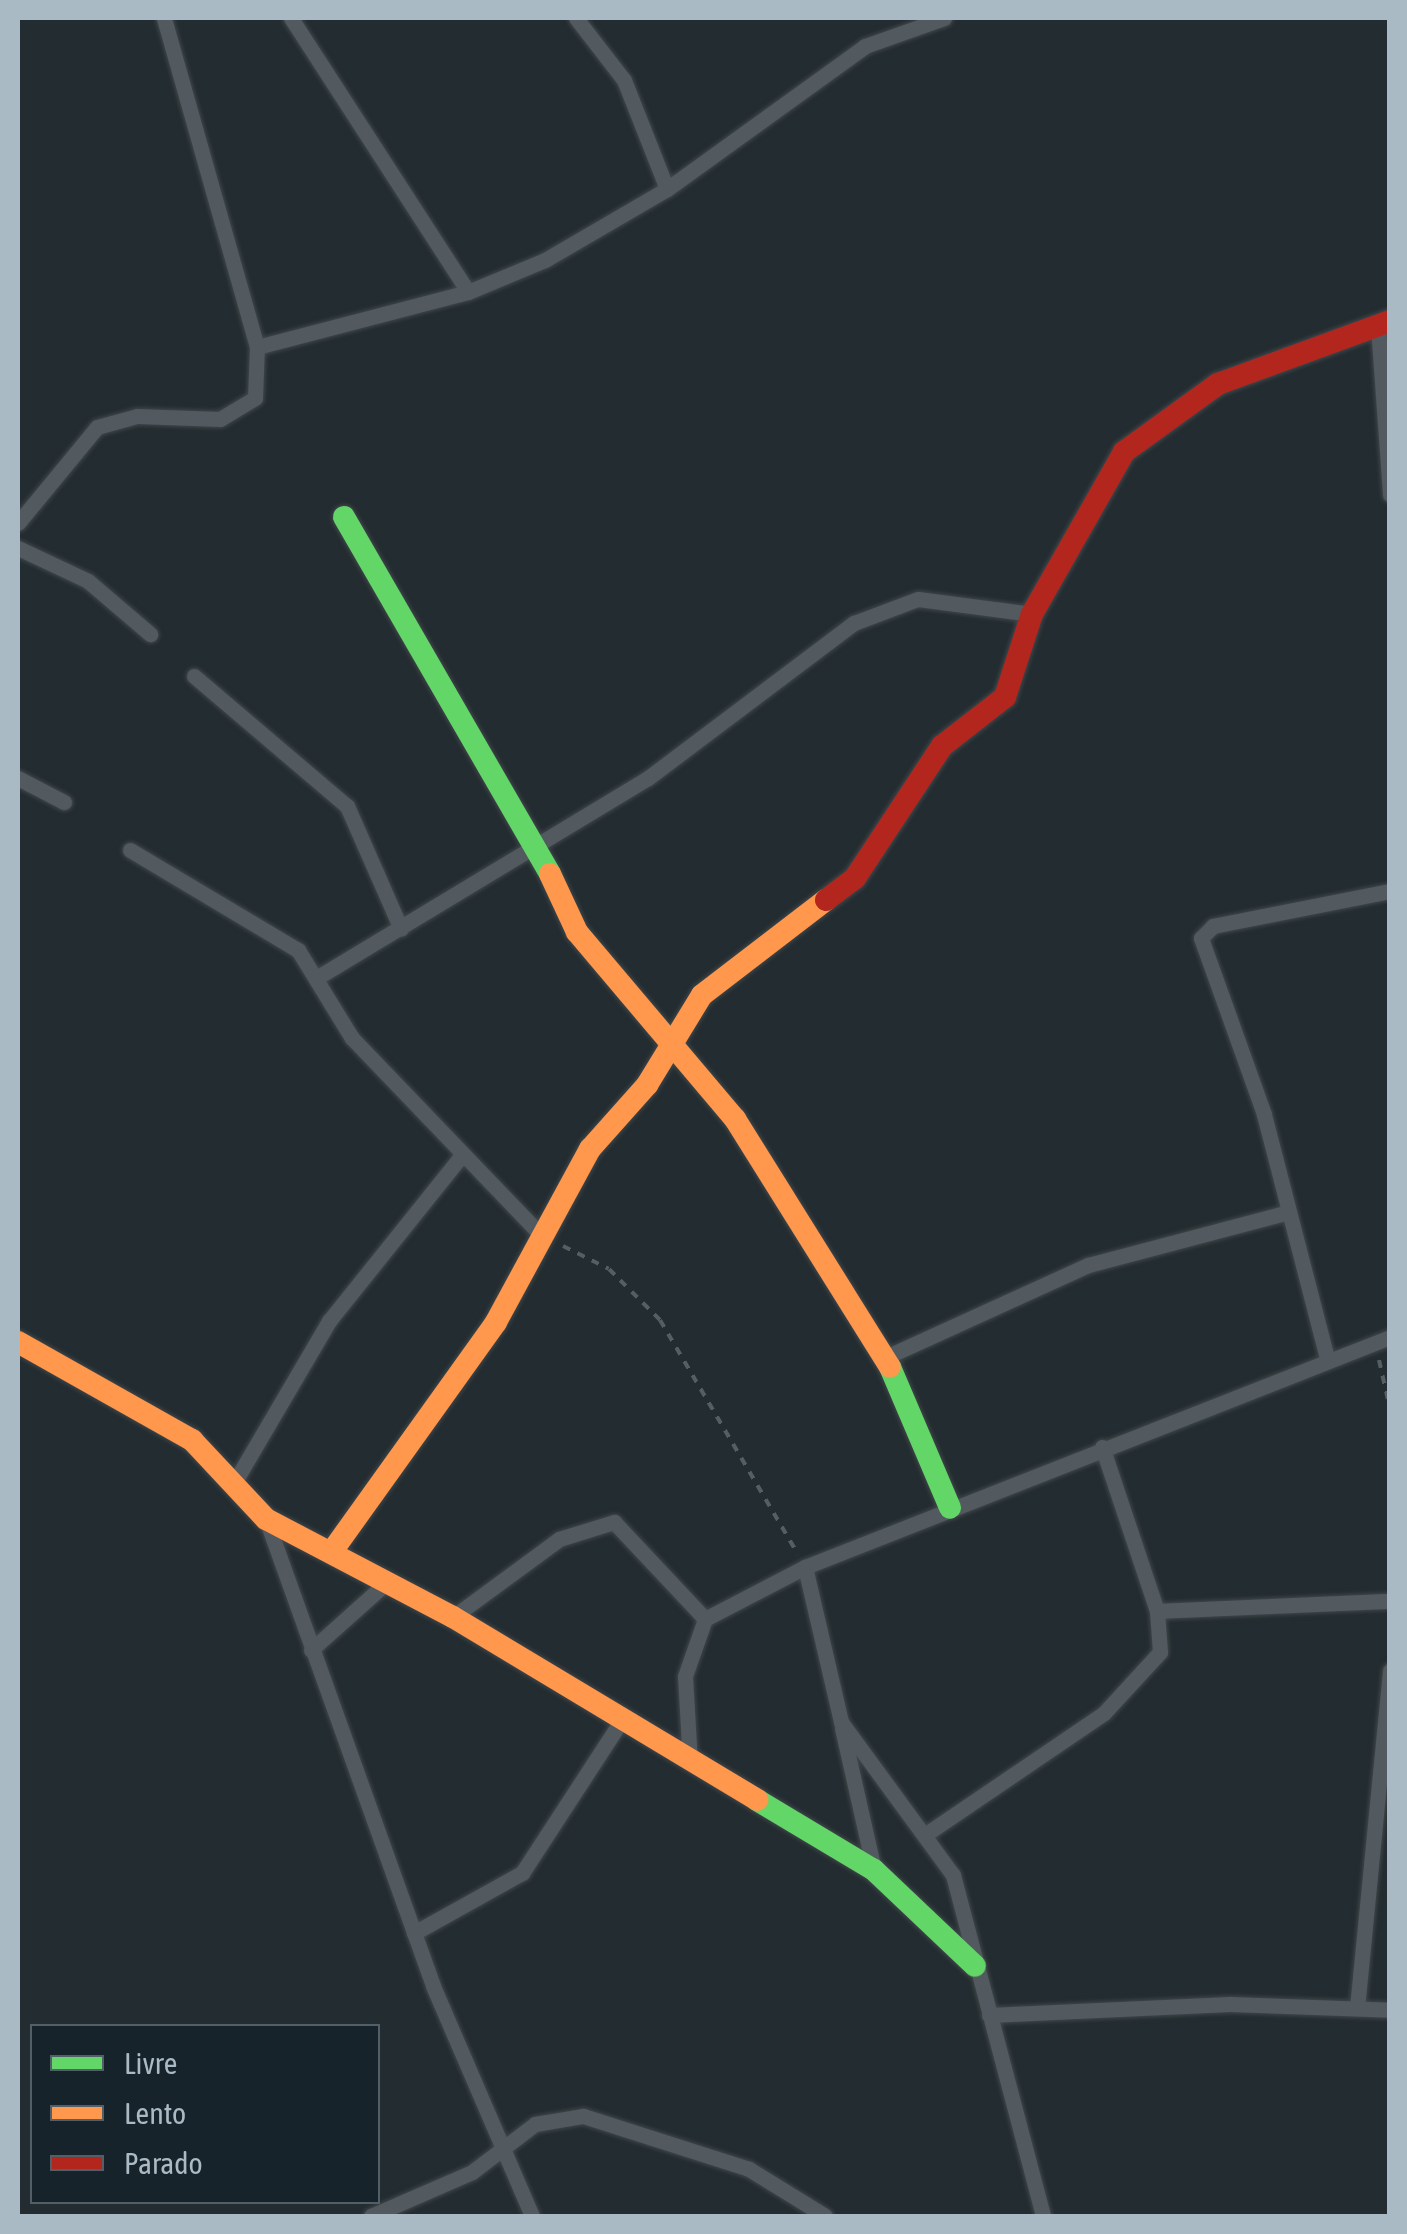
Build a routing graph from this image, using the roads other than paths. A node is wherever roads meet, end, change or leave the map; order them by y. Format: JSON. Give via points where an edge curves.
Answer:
{"nodes":[{"id":1,"x":164,"y":18,"type":"edge"},
{"id":2,"x":290,"y":18,"type":"edge"},
{"id":3,"x":576,"y":18,"type":"edge"},
{"id":4,"x":944,"y":18,"type":"edge"},
{"id":5,"x":667,"y":190,"type":"junction"},
{"id":6,"x":468,"y":292,"type":"junction"},
{"id":7,"x":1384,"y":324,"type":"edge"},
{"id":8,"x":257,"y":347,"type":"junction"},
{"id":9,"x":1390,"y":495,"type":"edge"},
{"id":10,"x":344,"y":517,"type":"dead end"},
{"id":11,"x":18,"y":523,"type":"edge"},
{"id":12,"x":18,"y":548,"type":"edge"},
{"id":13,"x":1032,"y":614,"type":"junction"},
{"id":14,"x":150,"y":634,"type":"dead end"},
{"id":15,"x":194,"y":676,"type":"dead end"},
{"id":16,"x":18,"y":778,"type":"edge"},
{"id":17,"x":64,"y":802,"type":"dead end"},
{"id":18,"x":536,"y":843,"type":"junction"},
{"id":19,"x":130,"y":850,"type":"dead end"},
{"id":20,"x":1390,"y":891,"type":"edge"},
{"id":21,"x":401,"y":928,"type":"junction"},
{"id":22,"x":318,"y":977,"type":"junction"},
{"id":23,"x":670,"y":1044,"type":"junction"},
{"id":24,"x":462,"y":1155,"type":"junction"},
{"id":25,"x":1288,"y":1212,"type":"junction"},
{"id":26,"x":542,"y":1236,"type":"junction"},
{"id":27,"x":1382,"y":1340,"type":"edge"},
{"id":28,"x":18,"y":1342,"type":"edge"},
{"id":29,"x":886,"y":1357,"type":"junction"},
{"id":30,"x":1326,"y":1358,"type":"junction"},
{"id":31,"x":1102,"y":1447,"type":"junction"},
{"id":32,"x":234,"y":1483,"type":"junction"},
{"id":33,"x":950,"y":1508,"type":"junction"},
{"id":34,"x":266,"y":1519,"type":"junction"},
{"id":35,"x":333,"y":1550,"type":"junction"},
{"id":36,"x":805,"y":1567,"type":"junction"},
{"id":37,"x":386,"y":1583,"type":"junction"},
{"id":38,"x":1390,"y":1601,"type":"edge"},
{"id":39,"x":1158,"y":1611,"type":"junction"},
{"id":40,"x":453,"y":1617,"type":"junction"},
{"id":41,"x":706,"y":1619,"type":"junction"},
{"id":42,"x":311,"y":1650,"type":"junction"},
{"id":43,"x":1390,"y":1670,"type":"edge"},
{"id":44,"x":841,"y":1722,"type":"junction"},
{"id":45,"x":618,"y":1724,"type":"junction"},
{"id":46,"x":690,"y":1766,"type":"junction"},
{"id":47,"x":929,"y":1832,"type":"junction"},
{"id":48,"x":874,"y":1870,"type":"junction"},
{"id":49,"x":414,"y":1933,"type":"junction"},
{"id":50,"x":975,"y":1966,"type":"junction"},
{"id":51,"x":1357,"y":2008,"type":"junction"},
{"id":52,"x":1390,"y":2010,"type":"edge"},
{"id":53,"x":989,"y":2016,"type":"junction"},
{"id":54,"x":504,"y":2146,"type":"junction"},
{"id":55,"x":371,"y":2216,"type":"edge"},
{"id":56,"x":532,"y":2216,"type":"edge"},
{"id":57,"x":826,"y":2216,"type":"edge"},
{"id":58,"x":1043,"y":2216,"type":"edge"}],
"edges":[{"from":1,"to":8,"type":"street"},
{"from":2,"to":6,"type":"street"},
{"from":3,"to":5,"type":"street","via":[[624,80]]},
{"from":4,"to":5,"type":"street","via":[[864,46]]},
{"from":5,"to":6,"type":"street","via":[[545,260]]},
{"from":6,"to":8,"type":"street"},
{"from":7,"to":9,"type":"street"},
{"from":7,"to":13,"type":"street","via":[[1261,363],[1144,433],[1124,452]]},
{"from":8,"to":11,"type":"street","via":[[255,398],[242,412],[138,416],[97,427]]},
{"from":10,"to":18,"type":"street"},
{"from":12,"to":14,"type":"street","via":[[88,582]]},
{"from":13,"to":18,"type":"street","via":[[918,598],[854,623],[661,769]]},
{"from":13,"to":23,"type":"street","via":[[1004,696],[934,755],[855,878],[725,974]]},
{"from":15,"to":21,"type":"street","via":[[347,806]]},
{"from":16,"to":17,"type":"street"},
{"from":18,"to":21,"type":"street"},
{"from":18,"to":23,"type":"street","via":[[589,951]]},
{"from":19,"to":22,"type":"street","via":[[273,929]]},
{"from":20,"to":25,"type":"street","via":[[1213,926],[1201,938]]},
{"from":21,"to":22,"type":"street"},
{"from":22,"to":24,"type":"street","via":[[352,1038]]},
{"from":23,"to":26,"type":"street","via":[[590,1149]]},
{"from":23,"to":29,"type":"street","via":[[736,1119]]},
{"from":24,"to":26,"type":"street"},
{"from":24,"to":32,"type":"street","via":[[328,1321]]},
{"from":25,"to":29,"type":"street","via":[[1109,1257]]},
{"from":25,"to":30,"type":"street"},
{"from":26,"to":35,"type":"street","via":[[496,1322]]},
{"from":27,"to":30,"type":"street"},
{"from":28,"to":32,"type":"street","via":[[166,1422]]},
{"from":29,"to":33,"type":"street"},
{"from":30,"to":31,"type":"street"},
{"from":31,"to":33,"type":"street"},
{"from":31,"to":39,"type":"street"},
{"from":32,"to":34,"type":"street"},
{"from":33,"to":36,"type":"street"},
{"from":34,"to":35,"type":"street"},
{"from":34,"to":42,"type":"street"},
{"from":35,"to":37,"type":"street"},
{"from":36,"to":41,"type":"street"},
{"from":36,"to":44,"type":"street"},
{"from":37,"to":40,"type":"street"},
{"from":37,"to":42,"type":"street"},
{"from":38,"to":39,"type":"street"},
{"from":39,"to":47,"type":"street","via":[[1160,1652],[1133,1690]]},
{"from":40,"to":41,"type":"street","via":[[559,1539],[600,1520],[626,1531]]},
{"from":40,"to":45,"type":"street"},
{"from":41,"to":46,"type":"street","via":[[685,1676]]},
{"from":42,"to":49,"type":"street"},
{"from":43,"to":51,"type":"street"},
{"from":44,"to":47,"type":"street"},
{"from":44,"to":48,"type":"street"},
{"from":45,"to":46,"type":"street"},
{"from":45,"to":49,"type":"street","via":[[522,1873]]},
{"from":46,"to":48,"type":"street"},
{"from":47,"to":50,"type":"street","via":[[958,1891]]},
{"from":48,"to":50,"type":"street"},
{"from":49,"to":54,"type":"street"},
{"from":50,"to":53,"type":"street"},
{"from":51,"to":52,"type":"street"},
{"from":51,"to":53,"type":"street"},
{"from":53,"to":58,"type":"street"},
{"from":54,"to":55,"type":"street","via":[[446,2186]]},
{"from":54,"to":56,"type":"street"},
{"from":54,"to":57,"type":"street","via":[[556,2116],[602,2120],[749,2168]]}]}
